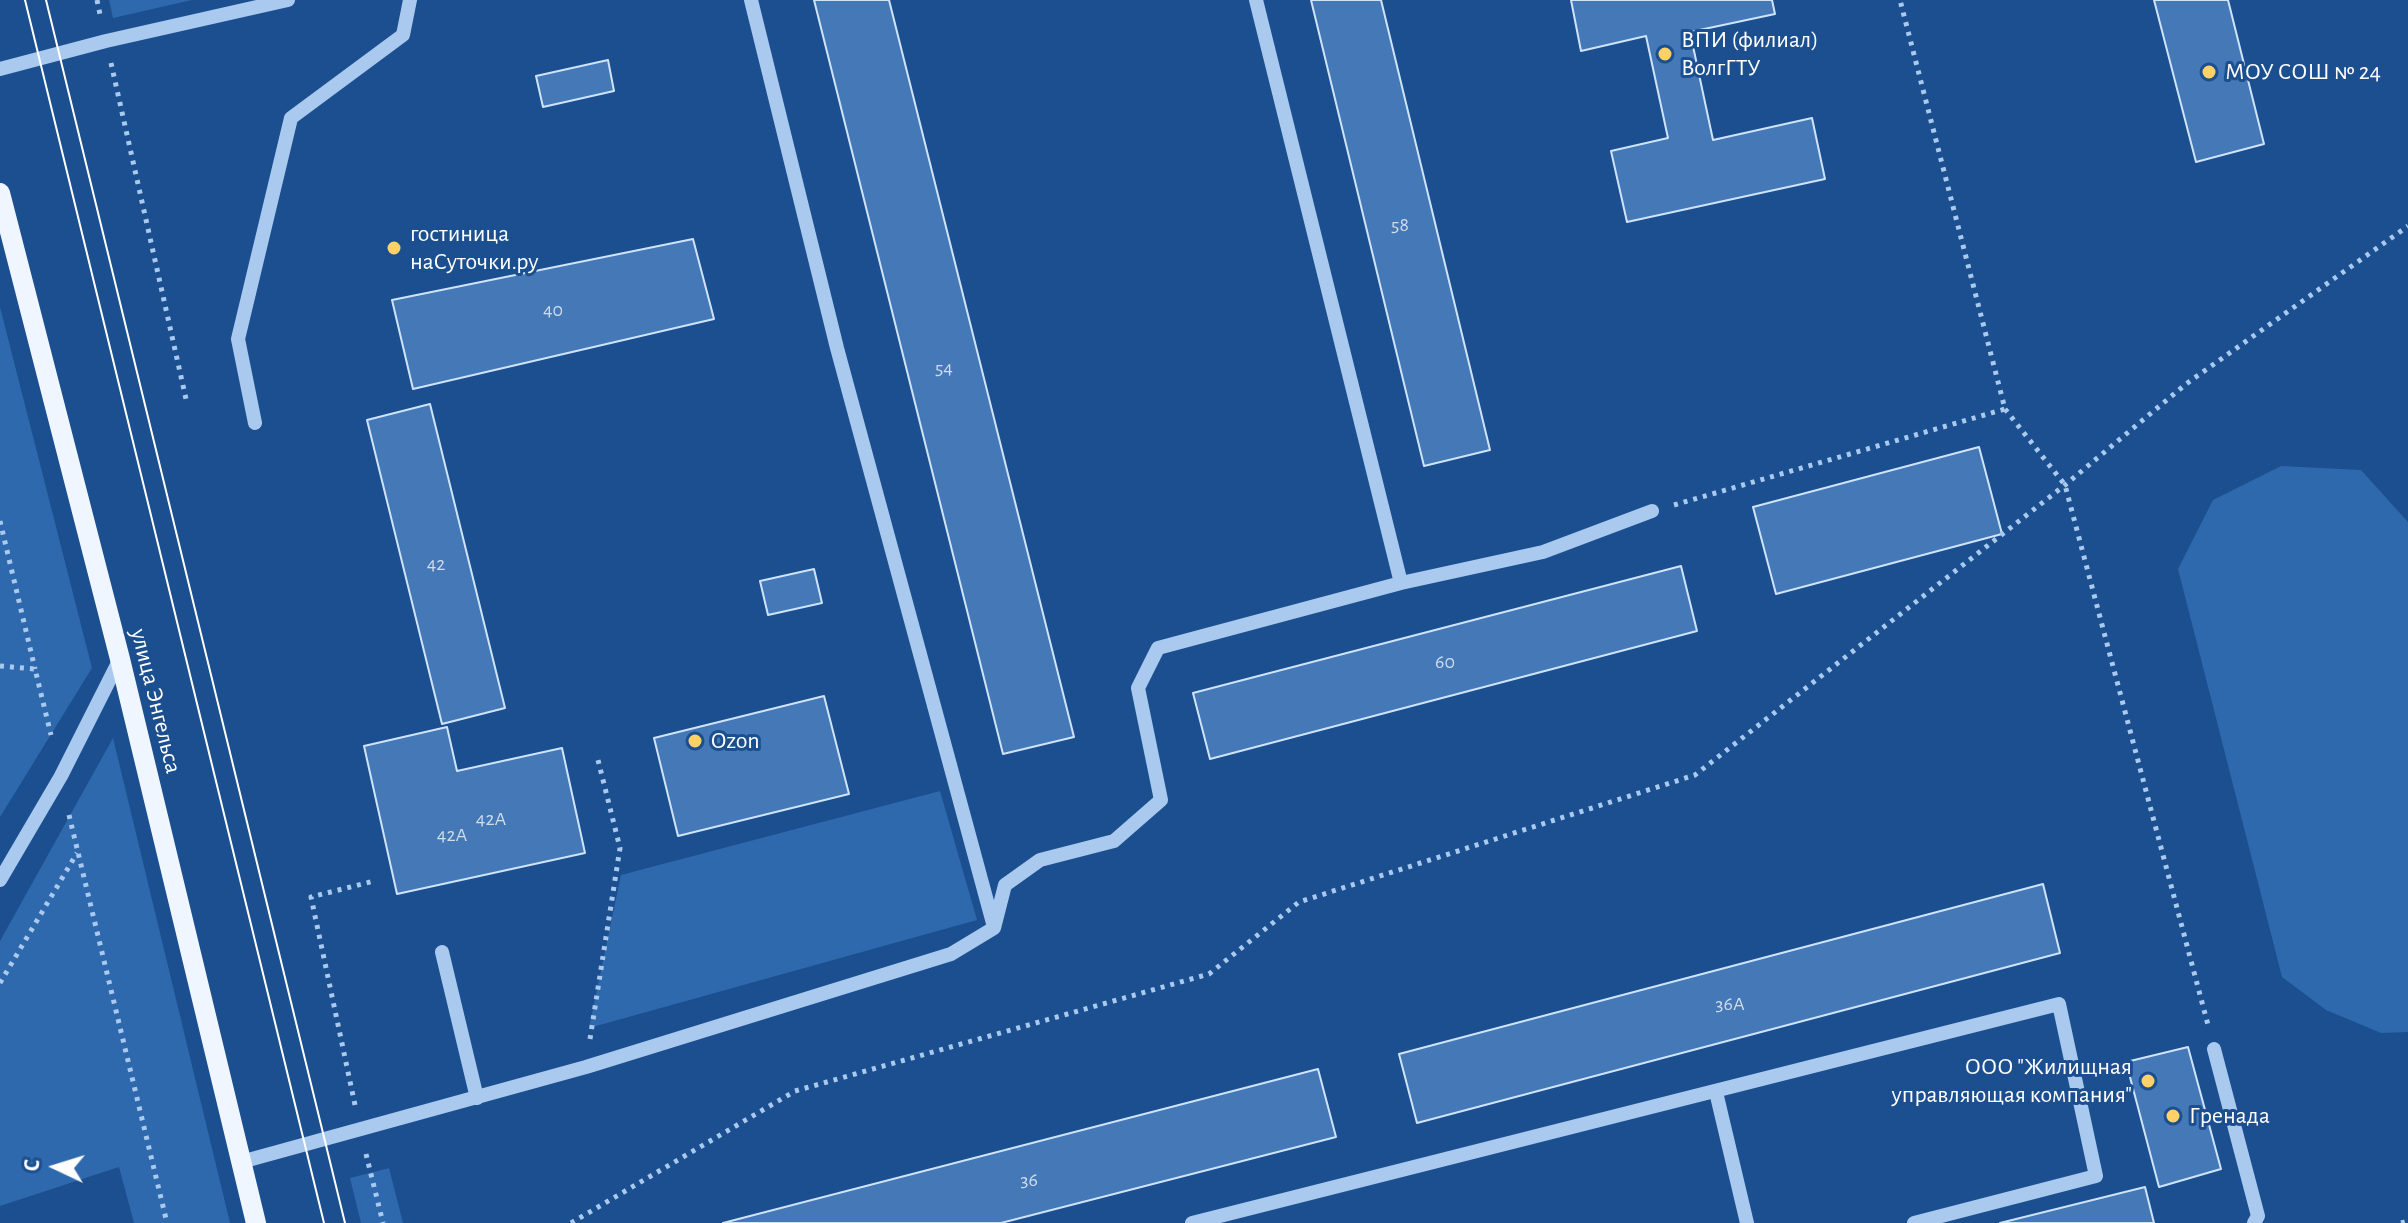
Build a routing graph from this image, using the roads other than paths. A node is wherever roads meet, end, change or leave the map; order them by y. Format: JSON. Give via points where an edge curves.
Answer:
{"nodes":[{"id":1,"x":288,"y":0,"type":"edge"},
{"id":2,"x":410,"y":0,"type":"edge"},
{"id":3,"x":751,"y":0,"type":"edge"},
{"id":4,"x":1256,"y":0,"type":"edge"},
{"id":5,"x":0,"y":69,"type":"edge"},
{"id":6,"x":0,"y":193,"type":"edge"},
{"id":7,"x":255,"y":423,"type":"dead end"},
{"id":8,"x":1652,"y":511,"type":"road end"},
{"id":9,"x":1401,"y":583,"type":"junction"},
{"id":10,"x":120,"y":659,"type":"junction"},
{"id":11,"x":0,"y":880,"type":"edge"},
{"id":12,"x":994,"y":928,"type":"junction"},
{"id":13,"x":442,"y":952,"type":"dead end"},
{"id":14,"x":2214,"y":1049,"type":"road end"},
{"id":15,"x":1716,"y":1092,"type":"junction"},
{"id":16,"x":477,"y":1098,"type":"junction"},
{"id":17,"x":241,"y":1162,"type":"junction"},
{"id":18,"x":256,"y":1223,"type":"edge"},
{"id":19,"x":1192,"y":1223,"type":"edge"},
{"id":20,"x":1747,"y":1223,"type":"edge"},
{"id":21,"x":1914,"y":1223,"type":"edge"},
{"id":22,"x":2254,"y":1223,"type":"edge"}],
"edges":[{"from":1,"to":5,"type":"street"},
{"from":2,"to":7,"type":"street","via":[[403,35],[291,118],[238,339]]},
{"from":3,"to":12,"type":"street","via":[[837,348]]},
{"from":4,"to":9,"type":"street"},
{"from":6,"to":10,"type":"main road","name":"улица Энгельса"},
{"from":8,"to":9,"type":"street","via":[[1543,552]]},
{"from":9,"to":12,"type":"street","via":[[1158,648],[1138,688],[1161,800],[1114,841],[1040,860],[1005,885]]},
{"from":10,"to":11,"type":"street"},
{"from":10,"to":17,"type":"main road","name":"улица Энгельса"},
{"from":12,"to":16,"type":"street","via":[[951,954]]},
{"from":13,"to":16,"type":"street"},
{"from":14,"to":22,"type":"street","via":[[2258,1216]]},
{"from":15,"to":19,"type":"street"},
{"from":15,"to":20,"type":"street"},
{"from":15,"to":21,"type":"street","via":[[2059,1004],[2096,1176]]},
{"from":16,"to":17,"type":"street"},
{"from":17,"to":18,"type":"main road","name":"улица Энгельса"}]}
